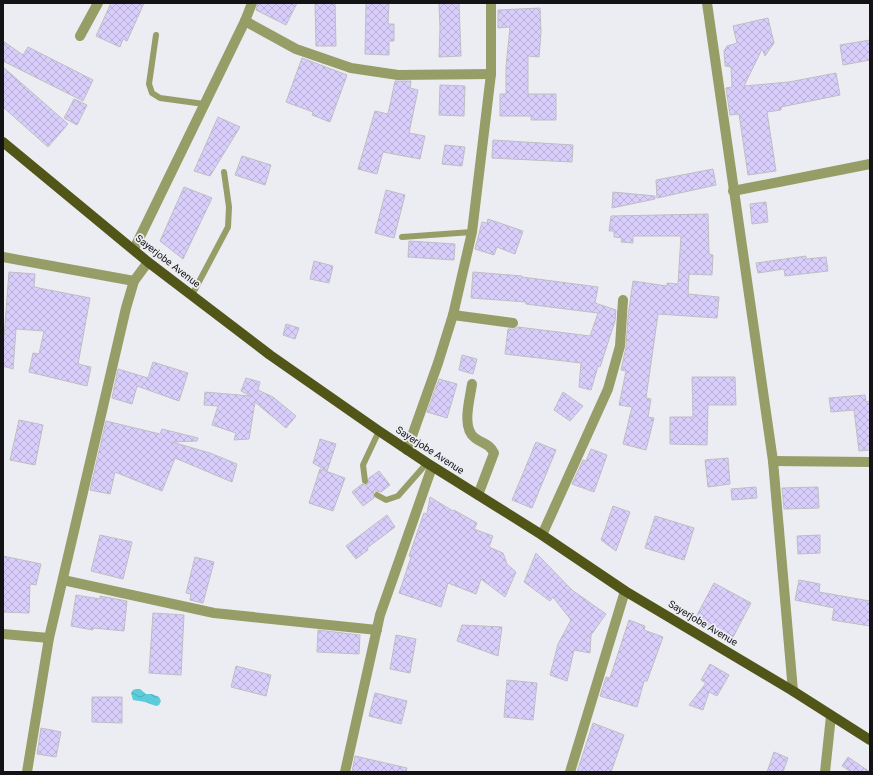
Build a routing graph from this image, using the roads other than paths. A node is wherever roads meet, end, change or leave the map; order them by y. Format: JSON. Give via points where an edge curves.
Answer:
{"nodes":[{"id":1,"x":98,"y":3,"type":"edge"},
{"id":2,"x":252,"y":3,"type":"edge"},
{"id":3,"x":491,"y":3,"type":"edge"},
{"id":4,"x":707,"y":3,"type":"edge"},
{"id":5,"x":245,"y":21,"type":"junction"},
{"id":6,"x":156,"y":35,"type":"dead end"},
{"id":7,"x":80,"y":36,"type":"dead end"},
{"id":8,"x":491,"y":74,"type":"junction"},
{"id":9,"x":204,"y":104,"type":"junction"},
{"id":10,"x":3,"y":142,"type":"edge"},
{"id":11,"x":870,"y":164,"type":"edge"},
{"id":12,"x":224,"y":172,"type":"dead end"},
{"id":13,"x":733,"y":191,"type":"junction"},
{"id":14,"x":472,"y":232,"type":"junction"},
{"id":15,"x":402,"y":237,"type":"dead end"},
{"id":16,"x":134,"y":249,"type":"junction"},
{"id":17,"x":3,"y":257,"type":"edge"},
{"id":18,"x":148,"y":262,"type":"junction"},
{"id":19,"x":134,"y":281,"type":"junction"},
{"id":20,"x":192,"y":295,"type":"junction"},
{"id":21,"x":623,"y":300,"type":"dead end"},
{"id":22,"x":454,"y":315,"type":"junction"},
{"id":23,"x":512,"y":323,"type":"dead end"},
{"id":24,"x":472,"y":384,"type":"dead end"},
{"id":25,"x":379,"y":431,"type":"junction"},
{"id":26,"x":407,"y":450,"type":"junction"},
{"id":27,"x":773,"y":461,"type":"junction"},
{"id":28,"x":870,"y":462,"type":"edge"},
{"id":29,"x":429,"y":465,"type":"junction"},
{"id":30,"x":365,"y":481,"type":"dead end"},
{"id":31,"x":377,"y":495,"type":"dead end"},
{"id":32,"x":478,"y":495,"type":"junction"},
{"id":33,"x":542,"y":535,"type":"junction"},
{"id":34,"x":63,"y":580,"type":"junction"},
{"id":35,"x":625,"y":591,"type":"junction"},
{"id":36,"x":377,"y":630,"type":"junction"},
{"id":37,"x":3,"y":634,"type":"edge"},
{"id":38,"x":49,"y":638,"type":"junction"},
{"id":39,"x":793,"y":691,"type":"junction"},
{"id":40,"x":831,"y":716,"type":"junction"},
{"id":41,"x":870,"y":740,"type":"edge"},
{"id":42,"x":27,"y":772,"type":"edge"},
{"id":43,"x":345,"y":772,"type":"edge"},
{"id":44,"x":570,"y":772,"type":"edge"},
{"id":45,"x":825,"y":772,"type":"edge"}],
"edges":[{"from":1,"to":7,"type":"street"},
{"from":2,"to":5,"type":"street"},
{"from":3,"to":8,"type":"street"},
{"from":4,"to":13,"type":"street"},
{"from":5,"to":8,"type":"street","via":[[296,49],[351,68],[398,75]]},
{"from":5,"to":9,"type":"street"},
{"from":6,"to":9,"type":"lane","via":[[149,84],[152,94],[160,98]]},
{"from":8,"to":14,"type":"street"},
{"from":9,"to":16,"type":"street"},
{"from":10,"to":16,"type":"main road","name":"Sayerjobe Avenue"},
{"from":11,"to":13,"type":"street"},
{"from":12,"to":20,"type":"lane","via":[[229,207],[228,227]]},
{"from":13,"to":27,"type":"street"},
{"from":14,"to":15,"type":"lane"},
{"from":14,"to":22,"type":"street"},
{"from":16,"to":18,"type":"main road","name":"Sayerjobe Avenue"},
{"from":17,"to":19,"type":"street"},
{"from":18,"to":19,"type":"street"},
{"from":18,"to":20,"type":"main road","name":"Sayerjobe Avenue"},
{"from":19,"to":34,"type":"street"},
{"from":20,"to":25,"type":"main road","name":"Sayerjobe Avenue","via":[[270,355]]},
{"from":21,"to":33,"type":"street","via":[[620,346],[608,389]]},
{"from":22,"to":23,"type":"street"},
{"from":22,"to":26,"type":"street"},
{"from":24,"to":32,"type":"street","via":[[467,413],[468,430],[474,438],[491,446],[494,453]]},
{"from":25,"to":26,"type":"main road","name":"Sayerjobe Avenue"},
{"from":25,"to":30,"type":"lane","via":[[363,465]]},
{"from":26,"to":29,"type":"main road","name":"Sayerjobe Avenue"},
{"from":27,"to":28,"type":"street"},
{"from":27,"to":39,"type":"street"},
{"from":29,"to":31,"type":"lane","via":[[398,496],[386,500]]},
{"from":29,"to":32,"type":"main road","name":"Sayerjobe Avenue"},
{"from":29,"to":36,"type":"street"},
{"from":32,"to":33,"type":"main road","name":"Sayerjobe Avenue"},
{"from":33,"to":35,"type":"main road","name":"Sayerjobe Avenue"},
{"from":34,"to":36,"type":"street","via":[[214,613]]},
{"from":34,"to":38,"type":"street"},
{"from":35,"to":39,"type":"main road","name":"Sayerjobe Avenue"},
{"from":35,"to":44,"type":"street"},
{"from":36,"to":43,"type":"street"},
{"from":37,"to":38,"type":"street"},
{"from":38,"to":42,"type":"street"},
{"from":39,"to":40,"type":"main road","name":"Sayerjobe Avenue"},
{"from":40,"to":41,"type":"main road","name":"Sayerjobe Avenue"},
{"from":40,"to":45,"type":"street"}]}
